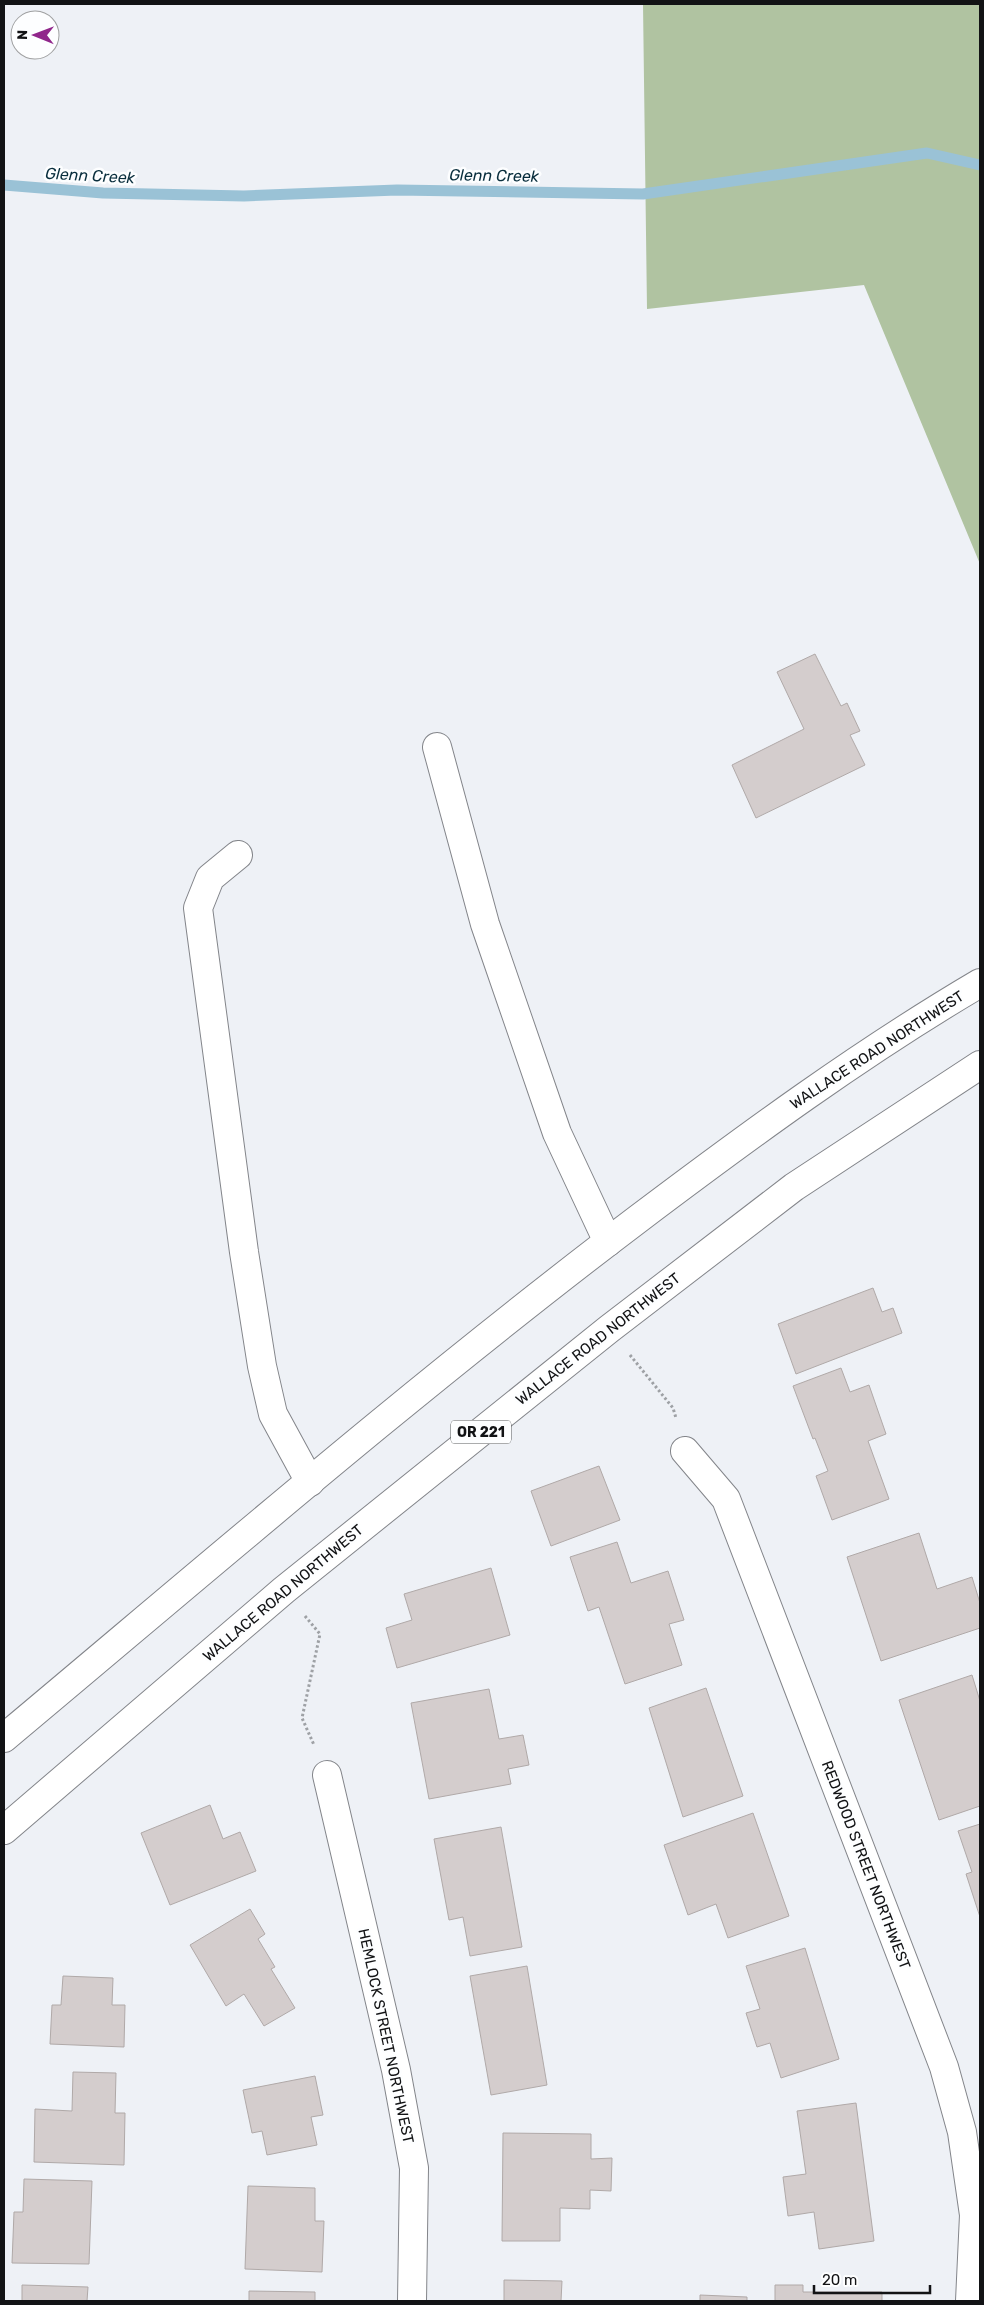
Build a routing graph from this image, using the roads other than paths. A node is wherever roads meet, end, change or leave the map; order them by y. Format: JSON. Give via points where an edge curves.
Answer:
{"nodes":[{"id":1,"x":437,"y":747,"type":"dead end"},
{"id":2,"x":238,"y":856,"type":"dead end"},
{"id":3,"x":980,"y":983,"type":"edge"},
{"id":4,"x":980,"y":1065,"type":"edge"},
{"id":5,"x":608,"y":1242,"type":"junction"},
{"id":6,"x":685,"y":1452,"type":"road end"},
{"id":7,"x":310,"y":1482,"type":"junction"},
{"id":8,"x":4,"y":1738,"type":"edge"},
{"id":9,"x":327,"y":1775,"type":"road end"},
{"id":10,"x":4,"y":1830,"type":"edge"},
{"id":11,"x":412,"y":2301,"type":"edge"},
{"id":12,"x":970,"y":2301,"type":"edge"}],
"edges":[{"from":1,"to":5,"type":"main road","via":[[485,924],[556,1133]]},
{"from":2,"to":7,"type":"main road","via":[[210,878],[198,908],[262,1366],[273,1414]]},
{"from":3,"to":5,"type":"main road","name":"WALLACE ROAD NORTHWEST","via":[[808,1094]]},
{"from":4,"to":10,"type":"main road","name":"WALLACE ROAD NORTHWEST","number":"OR 221","via":[[794,1187],[609,1329],[284,1590]]},
{"from":5,"to":7,"type":"main road","name":"WALLACE ROAD NORTHWEST"},
{"from":6,"to":12,"type":"main road","name":"REDWOOD STREET NORTHWEST","via":[[726,1499],[944,2067],[962,2132],[974,2215]]},
{"from":7,"to":8,"type":"main road","name":"WALLACE ROAD NORTHWEST"},
{"from":9,"to":11,"type":"main road","name":"HEMLOCK STREET NORTHWEST","via":[[396,2070],[414,2168]]}]}
